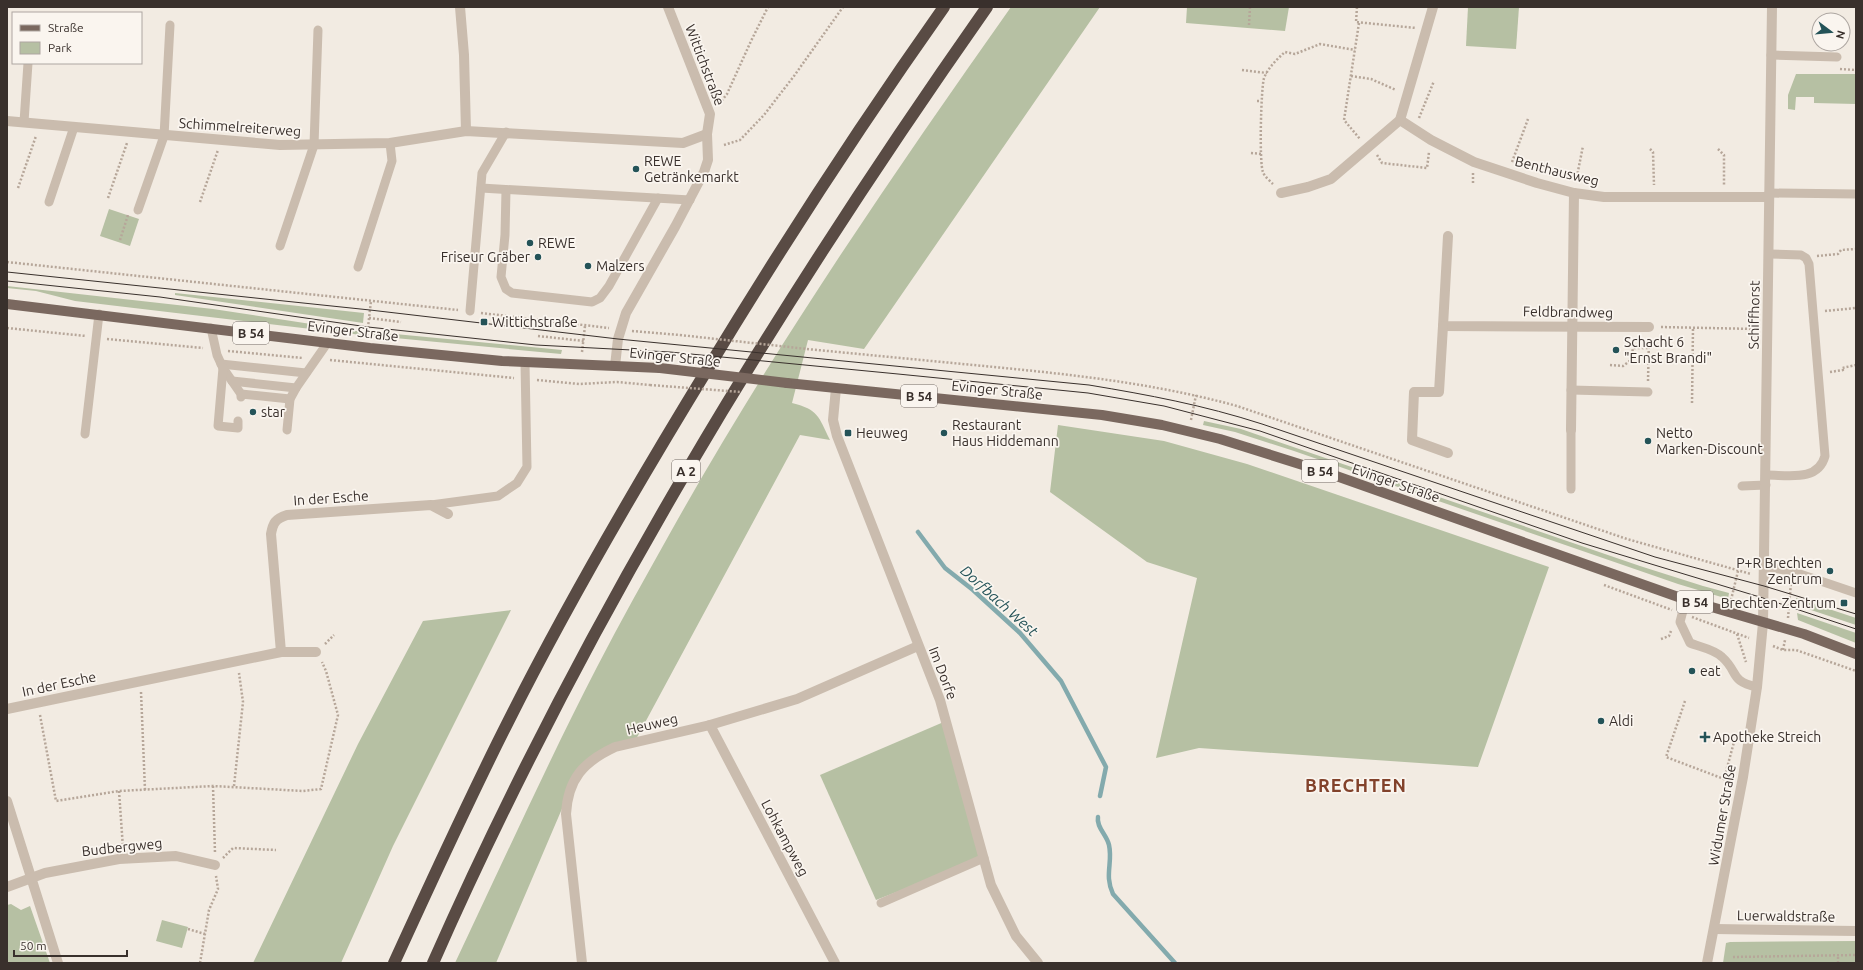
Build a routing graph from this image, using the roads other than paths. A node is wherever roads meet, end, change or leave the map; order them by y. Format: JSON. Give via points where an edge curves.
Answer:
{"nodes":[{"id":1,"x":460,"y":7,"type":"edge"},
{"id":2,"x":668,"y":7,"type":"edge"},
{"id":3,"x":944,"y":7,"type":"edge"},
{"id":4,"x":987,"y":7,"type":"edge"},
{"id":5,"x":1433,"y":7,"type":"edge"},
{"id":6,"x":1772,"y":7,"type":"edge"},
{"id":7,"x":170,"y":25,"type":"dead end"},
{"id":8,"x":318,"y":30,"type":"dead end"},
{"id":9,"x":1772,"y":55,"type":"junction"},
{"id":10,"x":1837,"y":57,"type":"dead end"},
{"id":11,"x":28,"y":64,"type":"edge"},
{"id":12,"x":1400,"y":120,"type":"junction"},
{"id":13,"x":7,"y":121,"type":"edge"},
{"id":14,"x":24,"y":122,"type":"junction"},
{"id":15,"x":74,"y":127,"type":"junction"},
{"id":16,"x":466,"y":131,"type":"junction"},
{"id":17,"x":506,"y":132,"type":"junction"},
{"id":18,"x":707,"y":134,"type":"junction"},
{"id":19,"x":164,"y":136,"type":"junction"},
{"id":20,"x":390,"y":143,"type":"junction"},
{"id":21,"x":314,"y":145,"type":"junction"},
{"id":22,"x":481,"y":188,"type":"junction"},
{"id":23,"x":506,"y":190,"type":"junction"},
{"id":24,"x":1281,"y":193,"type":"road end"},
{"id":25,"x":1574,"y":193,"type":"junction"},
{"id":26,"x":1856,"y":194,"type":"edge"},
{"id":27,"x":1769,"y":195,"type":"junction"},
{"id":28,"x":658,"y":198,"type":"junction"},
{"id":29,"x":690,"y":200,"type":"junction"},
{"id":30,"x":49,"y":202,"type":"dead end"},
{"id":31,"x":138,"y":210,"type":"road end"},
{"id":32,"x":1448,"y":236,"type":"dead end"},
{"id":33,"x":280,"y":246,"type":"dead end"},
{"id":34,"x":1770,"y":254,"type":"junction"},
{"id":35,"x":358,"y":267,"type":"dead end"},
{"id":36,"x":7,"y":304,"type":"edge"},
{"id":37,"x":470,"y":311,"type":"road end"},
{"id":38,"x":99,"y":314,"type":"junction"},
{"id":39,"x":1443,"y":326,"type":"junction"},
{"id":40,"x":1572,"y":326,"type":"junction"},
{"id":41,"x":1649,"y":327,"type":"road end"},
{"id":42,"x":211,"y":328,"type":"junction"},
{"id":43,"x":328,"y":342,"type":"junction"},
{"id":44,"x":525,"y":363,"type":"junction"},
{"id":45,"x":222,"y":366,"type":"junction"},
{"id":46,"x":615,"y":366,"type":"junction"},
{"id":47,"x":306,"y":373,"type":"junction"},
{"id":48,"x":232,"y":381,"type":"junction"},
{"id":49,"x":296,"y":388,"type":"junction"},
{"id":50,"x":836,"y":388,"type":"junction"},
{"id":51,"x":1571,"y":390,"type":"junction"},
{"id":52,"x":1648,"y":392,"type":"road end"},
{"id":53,"x":290,"y":399,"type":"junction"},
{"id":54,"x":238,"y":421,"type":"dead end"},
{"id":55,"x":287,"y":430,"type":"dead end"},
{"id":56,"x":1571,"y":430,"type":"joint"},
{"id":57,"x":85,"y":434,"type":"dead end"},
{"id":58,"x":1448,"y":453,"type":"dead end"},
{"id":59,"x":1766,"y":480,"type":"junction"},
{"id":60,"x":1742,"y":486,"type":"dead end"},
{"id":61,"x":1571,"y":489,"type":"dead end"},
{"id":62,"x":431,"y":505,"type":"junction"},
{"id":63,"x":448,"y":514,"type":"dead end"},
{"id":64,"x":1765,"y":572,"type":"junction"},
{"id":65,"x":1856,"y":593,"type":"edge"},
{"id":66,"x":1686,"y":599,"type":"junction"},
{"id":67,"x":1763,"y":623,"type":"junction"},
{"id":68,"x":918,"y":646,"type":"junction"},
{"id":69,"x":280,"y":652,"type":"junction"},
{"id":70,"x":316,"y":652,"type":"dead end"},
{"id":71,"x":1856,"y":654,"type":"edge"},
{"id":72,"x":1757,"y":686,"type":"junction"},
{"id":73,"x":7,"y":708,"type":"edge"},
{"id":74,"x":710,"y":725,"type":"junction"},
{"id":75,"x":7,"y":801,"type":"edge"},
{"id":76,"x":984,"y":858,"type":"junction"},
{"id":77,"x":215,"y":865,"type":"road end"},
{"id":78,"x":32,"y":877,"type":"junction"},
{"id":79,"x":7,"y":887,"type":"edge"},
{"id":80,"x":881,"y":903,"type":"dead end"},
{"id":81,"x":1715,"y":929,"type":"junction"},
{"id":82,"x":1856,"y":931,"type":"edge"},
{"id":83,"x":1035,"y":962,"type":"edge"},
{"id":84,"x":58,"y":963,"type":"edge"},
{"id":85,"x":394,"y":963,"type":"edge"},
{"id":86,"x":433,"y":963,"type":"edge"},
{"id":87,"x":582,"y":963,"type":"edge"},
{"id":88,"x":835,"y":963,"type":"edge"},
{"id":89,"x":1707,"y":963,"type":"edge"}],
"edges":[{"from":1,"to":16,"type":"street"},
{"from":2,"to":18,"type":"street","name":"Wittichstraße","via":[[710,114]]},
{"from":3,"to":85,"type":"highway","number":"A 2","via":[[758,285],[587,574],[508,721]]},
{"from":4,"to":86,"type":"highway","number":"A 2","via":[[868,180],[797,290],[654,526],[582,656]]},
{"from":5,"to":12,"type":"street"},
{"from":6,"to":9,"type":"street","name":"Schiffhorst"},
{"from":7,"to":19,"type":"lane","name":"Schimmelreiterweg"},
{"from":8,"to":21,"type":"lane","name":"Schimmelreiterweg"},
{"from":9,"to":10,"type":"lane"},
{"from":9,"to":27,"type":"street","name":"Schiffhorst"},
{"from":11,"to":14,"type":"lane"},
{"from":12,"to":24,"type":"street","via":[[1331,179]]},
{"from":12,"to":25,"type":"street","name":"Benthausweg","via":[[1431,140],[1474,162]]},
{"from":13,"to":14,"type":"street","name":"Schimmelreiterweg"},
{"from":14,"to":15,"type":"street","name":"Schimmelreiterweg"},
{"from":15,"to":19,"type":"street","name":"Schimmelreiterweg"},
{"from":15,"to":30,"type":"lane"},
{"from":16,"to":17,"type":"street"},
{"from":16,"to":20,"type":"street","name":"Schimmelreiterweg"},
{"from":17,"to":18,"type":"street","via":[[683,143]]},
{"from":17,"to":22,"type":"lane","via":[[482,173]]},
{"from":18,"to":29,"type":"street","name":"Wittichstraße","via":[[708,160]]},
{"from":19,"to":21,"type":"street","name":"Schimmelreiterweg","via":[[280,145]]},
{"from":19,"to":31,"type":"lane"},
{"from":20,"to":21,"type":"street","name":"Schimmelreiterweg"},
{"from":20,"to":35,"type":"lane","via":[[392,161]]},
{"from":21,"to":33,"type":"lane","name":"Schimmelreiterweg"},
{"from":22,"to":23,"type":"lane"},
{"from":22,"to":37,"type":"lane"},
{"from":23,"to":28,"type":"lane"},
{"from":23,"to":28,"type":"lane","via":[[501,277],[506,289],[512,293],[592,302],[600,298],[610,286]]},
{"from":25,"to":27,"type":"street","name":"Benthausweg","via":[[1604,197]]},
{"from":25,"to":40,"type":"street"},
{"from":26,"to":27,"type":"lane"},
{"from":27,"to":34,"type":"street","name":"Schiffhorst"},
{"from":28,"to":29,"type":"lane"},
{"from":29,"to":46,"type":"street","name":"Wittichstraße","via":[[626,313],[618,339]]},
{"from":32,"to":39,"type":"street"},
{"from":34,"to":59,"type":"street","name":"Schiffhorst"},
{"from":34,"to":59,"type":"lane","via":[[1801,255],[1809,264],[1825,456],[1820,468],[1810,474]]},
{"from":36,"to":38,"type":"main road","name":"Evinger Straße","number":"B 54"},
{"from":38,"to":42,"type":"main road","name":"Evinger Straße","number":"B 54"},
{"from":38,"to":57,"type":"lane"},
{"from":39,"to":40,"type":"street","name":"Feldbrandweg"},
{"from":39,"to":58,"type":"street","via":[[1439,392],[1414,392],[1412,440]]},
{"from":40,"to":41,"type":"street","name":"Feldbrandweg"},
{"from":40,"to":51,"type":"street"},
{"from":42,"to":43,"type":"main road","name":"Evinger Straße","number":"B 54"},
{"from":42,"to":45,"type":"lane"},
{"from":43,"to":44,"type":"main road","name":"Evinger Straße","number":"B 54"},
{"from":43,"to":47,"type":"lane"},
{"from":44,"to":46,"type":"main road","name":"Evinger Straße","number":"B 54"},
{"from":44,"to":62,"type":"lane","via":[[527,467],[517,483],[498,496]]},
{"from":45,"to":47,"type":"lane"},
{"from":45,"to":48,"type":"lane"},
{"from":45,"to":54,"type":"lane","via":[[218,426],[238,428]]},
{"from":46,"to":50,"type":"main road","name":"Evinger Straße","number":"B 54","bridge":true,"via":[[660,368]]},
{"from":47,"to":49,"type":"lane"},
{"from":48,"to":49,"type":"lane"},
{"from":48,"to":53,"type":"lane","via":[[241,395]]},
{"from":49,"to":53,"type":"lane"},
{"from":50,"to":66,"type":"main road","name":"Evinger Straße","number":"B 54","via":[[1102,415],[1188,431],[1325,472]]},
{"from":50,"to":68,"type":"street","name":"Im Dorfe","via":[[833,411],[837,436]]},
{"from":51,"to":52,"type":"lane"},
{"from":51,"to":56,"type":"street"},
{"from":53,"to":55,"type":"lane"},
{"from":56,"to":61,"type":"lane"},
{"from":59,"to":60,"type":"lane"},
{"from":59,"to":64,"type":"street","name":"Schiffhorst"},
{"from":62,"to":63,"type":"street"},
{"from":62,"to":69,"type":"street","name":"In der Esche","via":[[287,515],[273,523],[271,534]]},
{"from":64,"to":65,"type":"lane","via":[[1791,571]]},
{"from":64,"to":67,"type":"street","name":"Schiffhorst"},
{"from":66,"to":67,"type":"main road","name":"Evinger Straße","number":"B 54"},
{"from":66,"to":72,"type":"lane","via":[[1680,622],[1690,643],[1715,652],[1726,661],[1736,678],[1745,684]]},
{"from":67,"to":71,"type":"main road","name":"Evinger Straße","number":"B 54","via":[[1804,634]]},
{"from":67,"to":72,"type":"street","name":"Widumer Straße"},
{"from":68,"to":74,"type":"street","name":"Heuweg","via":[[798,699]]},
{"from":68,"to":76,"type":"street","name":"Im Dorfe","via":[[940,700]]},
{"from":69,"to":70,"type":"street","name":"In der Esche"},
{"from":69,"to":73,"type":"street","name":"In der Esche"},
{"from":72,"to":81,"type":"street","name":"Widumer Straße"},
{"from":74,"to":87,"type":"street","name":"Heuweg","via":[[615,747],[587,765],[574,780],[567,797],[566,814]]},
{"from":74,"to":88,"type":"street","name":"Lohkampweg"},
{"from":75,"to":78,"type":"street"},
{"from":76,"to":80,"type":"lane"},
{"from":76,"to":83,"type":"street","name":"Im Dorfe","via":[[991,885],[1016,936]]},
{"from":77,"to":78,"type":"street","name":"Budbergweg","via":[[176,856],[124,859],[66,868]]},
{"from":78,"to":79,"type":"street","name":"Budbergweg"},
{"from":78,"to":84,"type":"street"},
{"from":81,"to":82,"type":"street","name":"Luerwaldstraße"},
{"from":81,"to":89,"type":"street","name":"Widumer Straße"}]}
